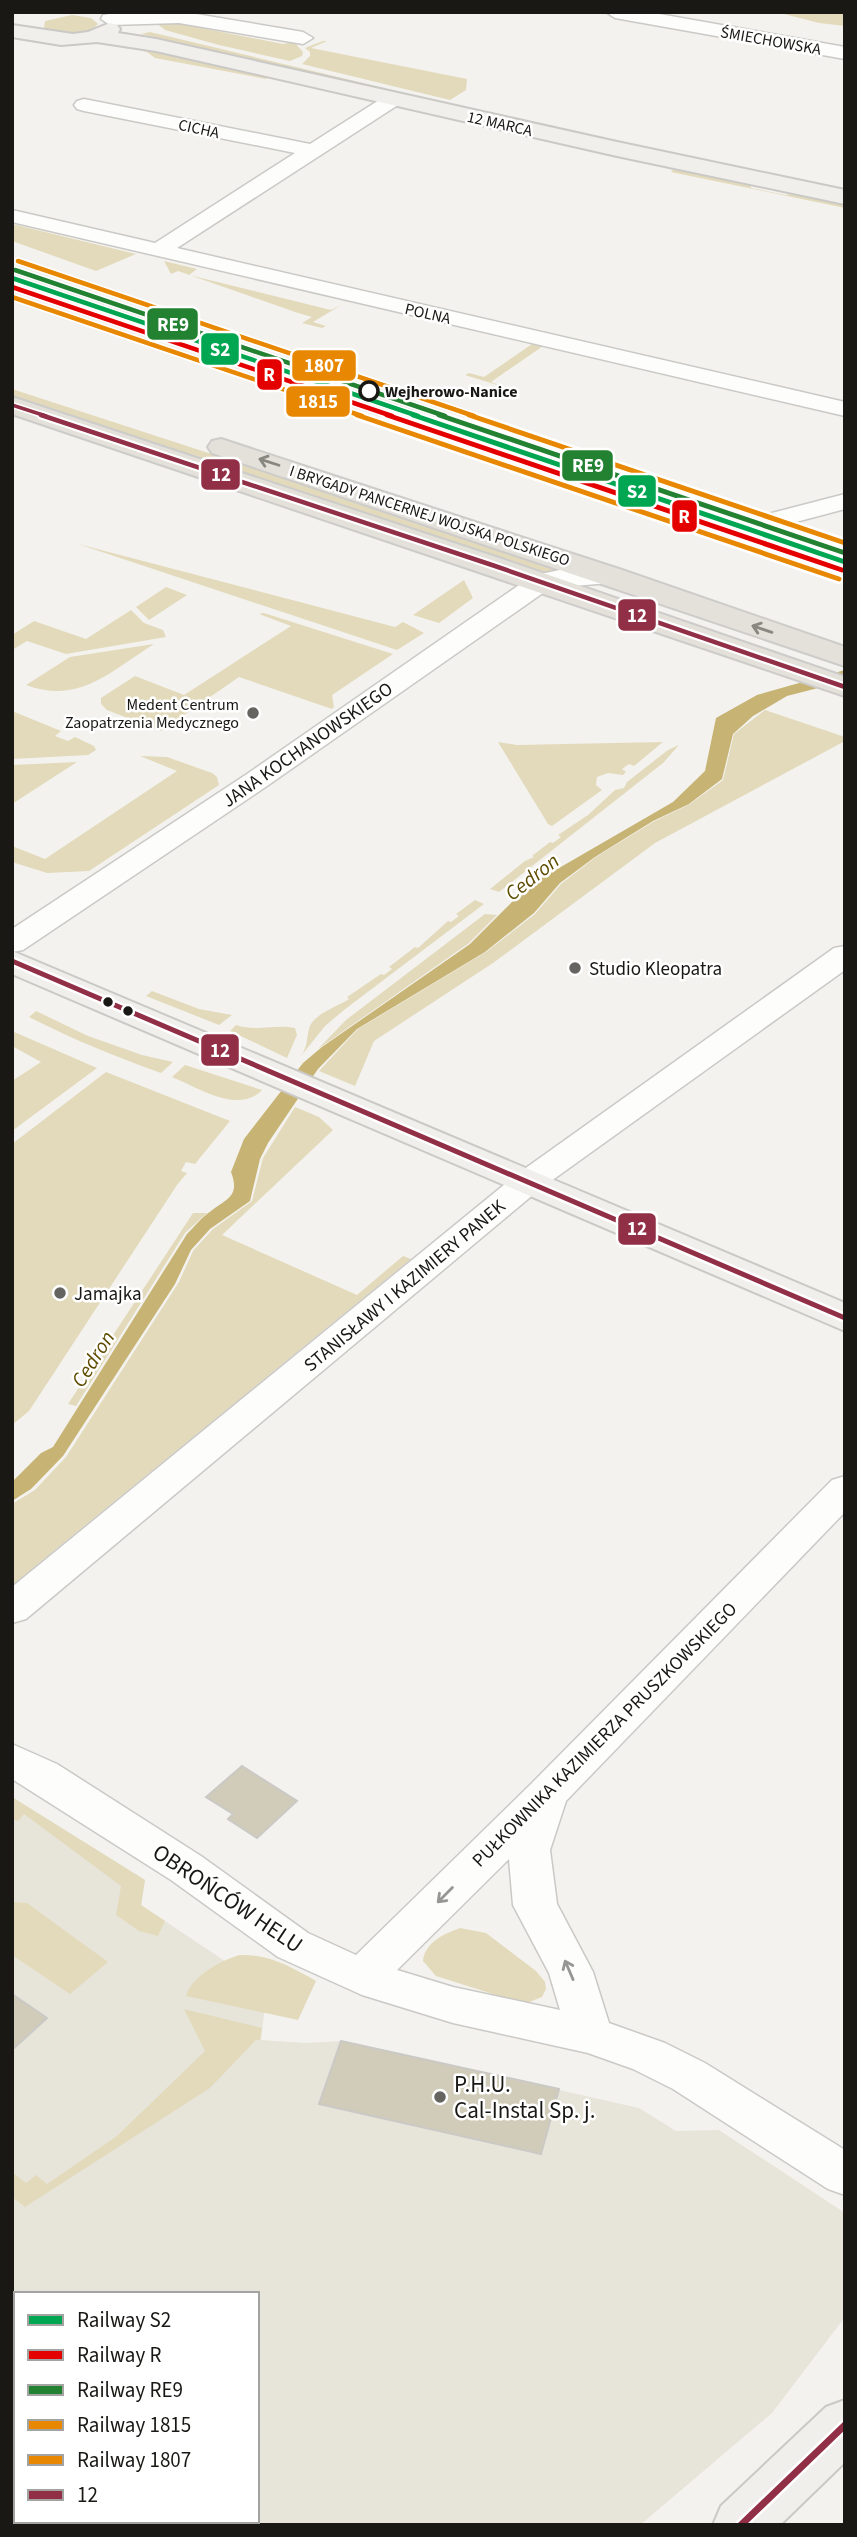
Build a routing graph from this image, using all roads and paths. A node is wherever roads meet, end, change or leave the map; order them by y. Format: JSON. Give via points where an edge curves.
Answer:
{"nodes":[{"id":1,"x":615,"y":12,"type":"edge"},
{"id":2,"x":653,"y":16,"type":"edge"},
{"id":3,"x":102,"y":24,"type":"edge"},
{"id":4,"x":26,"y":25,"type":"edge"},
{"id":5,"x":303,"y":38,"type":"dead end"},
{"id":6,"x":845,"y":53,"type":"edge"},
{"id":7,"x":394,"y":99,"type":"junction"},
{"id":8,"x":84,"y":105,"type":"dead end"},
{"id":9,"x":314,"y":151,"type":"junction"},
{"id":10,"x":845,"y":197,"type":"edge"},
{"id":11,"x":12,"y":216,"type":"edge"},
{"id":12,"x":159,"y":250,"type":"junction"},
{"id":13,"x":12,"y":381,"type":"edge"},
{"id":14,"x":12,"y":405,"type":"edge"},
{"id":15,"x":845,"y":409,"type":"edge"},
{"id":16,"x":845,"y":501,"type":"edge"},
{"id":17,"x":777,"y":519,"type":"dead end"},
{"id":18,"x":612,"y":576,"type":"junction"},
{"id":19,"x":541,"y":582,"type":"junction"},
{"id":20,"x":836,"y":654,"type":"edge"},
{"id":21,"x":845,"y":687,"type":"edge"},
{"id":22,"x":12,"y":943,"type":"edge"},
{"id":23,"x":845,"y":955,"type":"edge"},
{"id":24,"x":12,"y":961,"type":"edge"},
{"id":25,"x":528,"y":1182,"type":"junction"},
{"id":26,"x":845,"y":1318,"type":"edge"},
{"id":27,"x":845,"y":1489,"type":"edge"},
{"id":28,"x":12,"y":1609,"type":"edge"},
{"id":29,"x":27,"y":1767,"type":"edge"},
{"id":30,"x":546,"y":1795,"type":"junction"},
{"id":31,"x":362,"y":1977,"type":"junction"},
{"id":32,"x":590,"y":2035,"type":"junction"},
{"id":33,"x":845,"y":2175,"type":"edge"},
{"id":34,"x":845,"y":2425,"type":"edge"},
{"id":35,"x":741,"y":2525,"type":"edge"}],
"edges":[{"from":1,"to":2,"type":"street","name":"ŚMIECHOWSKA"},
{"from":2,"to":6,"type":"street","name":"ŚMIECHOWSKA"},
{"from":3,"to":4,"type":"street","name":"12 MARCA","via":[[57,40]]},
{"from":3,"to":5,"type":"street","via":[[143,16],[179,17]]},
{"from":3,"to":7,"type":"street","name":"12 MARCA","via":[[156,45]]},
{"from":7,"to":9,"type":"street"},
{"from":7,"to":10,"type":"street","name":"12 MARCA"},
{"from":8,"to":9,"type":"street","name":"CICHA"},
{"from":9,"to":12,"type":"street"},
{"from":11,"to":12,"type":"street","name":"POLNA"},
{"from":12,"to":15,"type":"street","name":"POLNA"},
{"from":18,"to":13,"type":"main road","name":"I BRYGADY PANCERNEJ WOJSKA POLSKIEGO","one_way":true},
{"from":14,"to":19,"type":"main road","name":"I BRYGADY PANCERNEJ WOJSKA POLSKIEGO"},
{"from":16,"to":17,"type":"street"},
{"from":18,"to":19,"type":"street","name":"JANA KOCHANOWSKIEGO"},
{"from":20,"to":18,"type":"main road","name":"I BRYGADY PANCERNEJ WOJSKA POLSKIEGO","one_way":true},
{"from":19,"to":21,"type":"main road","name":"I BRYGADY PANCERNEJ WOJSKA POLSKIEGO"},
{"from":19,"to":22,"type":"street","name":"JANA KOCHANOWSKIEGO"},
{"from":23,"to":25,"type":"street","name":"STANISŁAWY I KAZIMIERY PANEK"},
{"from":24,"to":25,"type":"street"},
{"from":25,"to":26,"type":"street"},
{"from":25,"to":28,"type":"street","name":"STANISŁAWY I KAZIMIERY PANEK"},
{"from":27,"to":30,"type":"street","name":"PUŁKOWNIKA KAZIMIERZA PRUSZKOWSKIEGO"},
{"from":29,"to":31,"type":"street","name":"OBROŃCÓW HELU","via":[[186,1868],[293,1945]]},
{"from":30,"to":31,"type":"street","name":"PUŁKOWNIKA KAZIMIERZA PRUSZKOWSKIEGO","one_way":true},
{"from":32,"to":30,"type":"street","one_way":true,"via":[[571,1972],[535,1905],[529,1850]]},
{"from":31,"to":32,"type":"street","name":"OBROŃCÓW HELU","via":[[453,2005]]},
{"from":32,"to":33,"type":"street","name":"OBROŃCÓW HELU","via":[[689,2076]]},
{"from":34,"to":35,"type":"street"}]}
